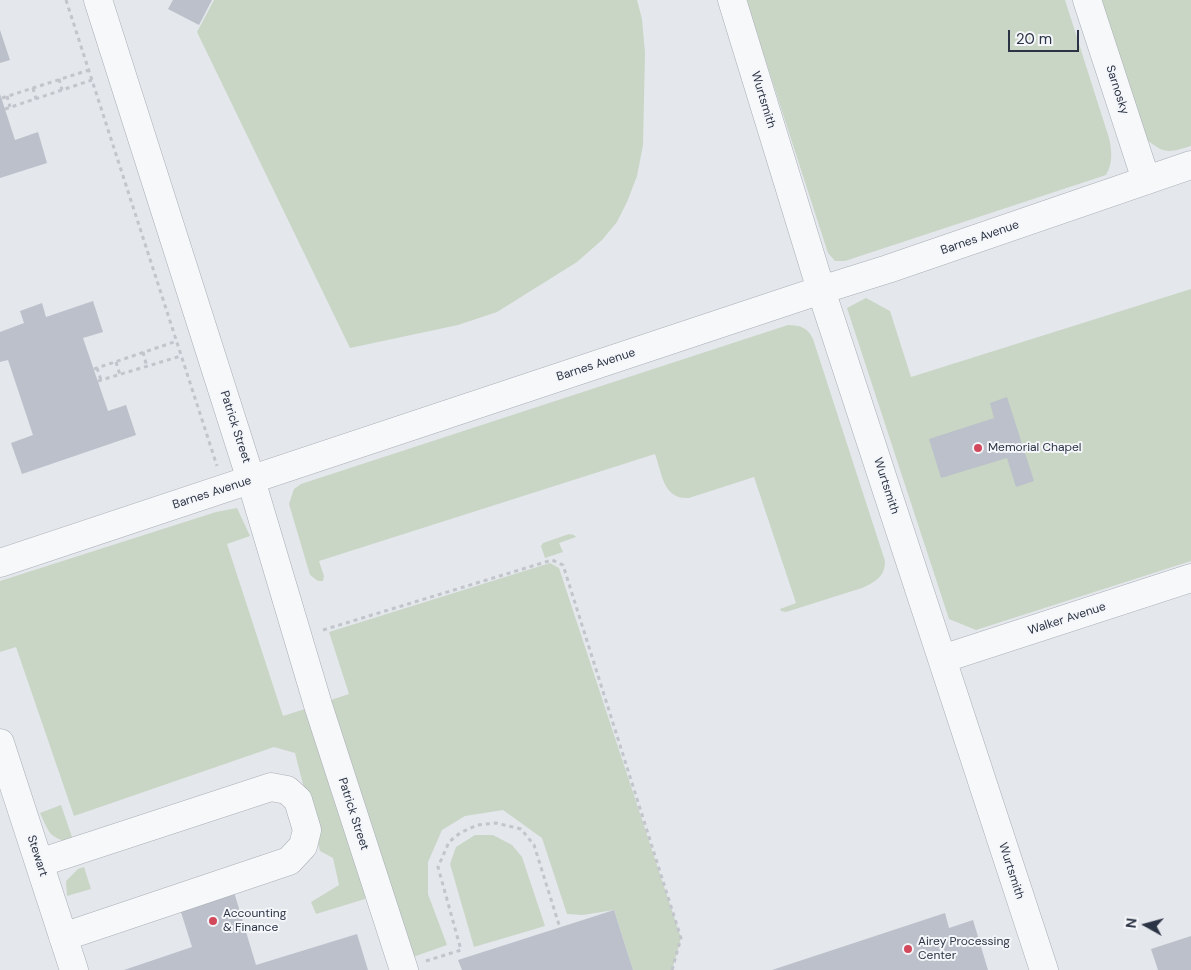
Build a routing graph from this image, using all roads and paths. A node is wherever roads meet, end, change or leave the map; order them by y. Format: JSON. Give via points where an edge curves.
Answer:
{"nodes":[{"id":1,"x":66,"y":0,"type":"edge"},
{"id":2,"x":98,"y":0,"type":"edge"},
{"id":3,"x":732,"y":0,"type":"edge"},
{"id":4,"x":1087,"y":0,"type":"edge"},
{"id":5,"x":89,"y":70,"type":"junction"},
{"id":6,"x":59,"y":79,"type":"junction"},
{"id":7,"x":92,"y":80,"type":"junction"},
{"id":8,"x":33,"y":88,"type":"junction"},
{"id":9,"x":62,"y":90,"type":"junction"},
{"id":10,"x":7,"y":96,"type":"junction"},
{"id":11,"x":2,"y":98,"type":"dead end"},
{"id":12,"x":36,"y":99,"type":"junction"},
{"id":13,"x":10,"y":107,"type":"junction"},
{"id":14,"x":5,"y":108,"type":"dead end"},
{"id":15,"x":1191,"y":165,"type":"edge"},
{"id":16,"x":1146,"y":180,"type":"junction"},
{"id":17,"x":822,"y":290,"type":"junction"},
{"id":18,"x":177,"y":341,"type":"junction"},
{"id":19,"x":142,"y":352,"type":"junction"},
{"id":20,"x":182,"y":356,"type":"junction"},
{"id":21,"x":116,"y":362,"type":"junction"},
{"id":22,"x":147,"y":367,"type":"junction"},
{"id":23,"x":120,"y":375,"type":"junction"},
{"id":24,"x":218,"y":469,"type":"dead end"},
{"id":25,"x":251,"y":480,"type":"junction"},
{"id":26,"x":0,"y":563,"type":"edge"},
{"id":27,"x":1191,"y":578,"type":"edge"},
{"id":28,"x":298,"y":638,"type":"junction"},
{"id":29,"x":942,"y":659,"type":"junction"},
{"id":30,"x":0,"y":743,"type":"edge"},
{"id":31,"x":39,"y":863,"type":"junction"},
{"id":32,"x":560,"y":928,"type":"dead end"},
{"id":33,"x":63,"y":936,"type":"junction"},
{"id":34,"x":404,"y":969,"type":"edge"},
{"id":35,"x":74,"y":970,"type":"edge"},
{"id":36,"x":672,"y":970,"type":"edge"},
{"id":37,"x":1044,"y":970,"type":"edge"}],
"edges":[{"from":1,"to":5,"type":"path"},
{"from":2,"to":25,"type":"street","name":"Patrick Street"},
{"from":3,"to":17,"type":"street","name":"Wurtsmith"},
{"from":4,"to":16,"type":"street","name":"Sarnosky"},
{"from":5,"to":6,"type":"path"},
{"from":5,"to":7,"type":"path"},
{"from":6,"to":8,"type":"path"},
{"from":6,"to":9,"type":"path"},
{"from":7,"to":9,"type":"path"},
{"from":7,"to":18,"type":"path"},
{"from":8,"to":10,"type":"path"},
{"from":8,"to":12,"type":"path"},
{"from":9,"to":12,"type":"path"},
{"from":10,"to":11,"type":"path"},
{"from":10,"to":13,"type":"path"},
{"from":12,"to":13,"type":"path"},
{"from":13,"to":14,"type":"path"},
{"from":15,"to":16,"type":"street","name":"Barnes Avenue"},
{"from":16,"to":17,"type":"street","name":"Barnes Avenue"},
{"from":17,"to":25,"type":"street","name":"Barnes Avenue"},
{"from":17,"to":29,"type":"street","name":"Wurtsmith"},
{"from":18,"to":19,"type":"path"},
{"from":18,"to":20,"type":"path"},
{"from":19,"to":21,"type":"path"},
{"from":19,"to":22,"type":"path"},
{"from":20,"to":22,"type":"path"},
{"from":20,"to":24,"type":"path"},
{"from":21,"to":23,"type":"path"},
{"from":21,"to":23,"type":"path","via":[[95,368],[99,381]]},
{"from":22,"to":23,"type":"path"},
{"from":25,"to":26,"type":"street","name":"Barnes Avenue"},
{"from":25,"to":28,"type":"street","name":"Patrick Street"},
{"from":27,"to":29,"type":"street","name":"Walker Avenue"},
{"from":28,"to":34,"type":"street","name":"Patrick Street"},
{"from":28,"to":36,"type":"path","via":[[552,560],[562,565],[681,938]]},
{"from":29,"to":37,"type":"street","name":"Wurtsmith"},
{"from":30,"to":31,"type":"street","name":"Stewart"},
{"from":31,"to":33,"type":"street","name":"Stewart"},
{"from":31,"to":33,"type":"street","via":[[271,787],[287,790],[298,800],[307,830],[303,846],[289,860]]},
{"from":32,"to":34,"type":"path","via":[[534,845],[521,829],[496,823],[477,825],[449,842],[438,867],[461,950]]},
{"from":33,"to":35,"type":"street","name":"Stewart"}]}
